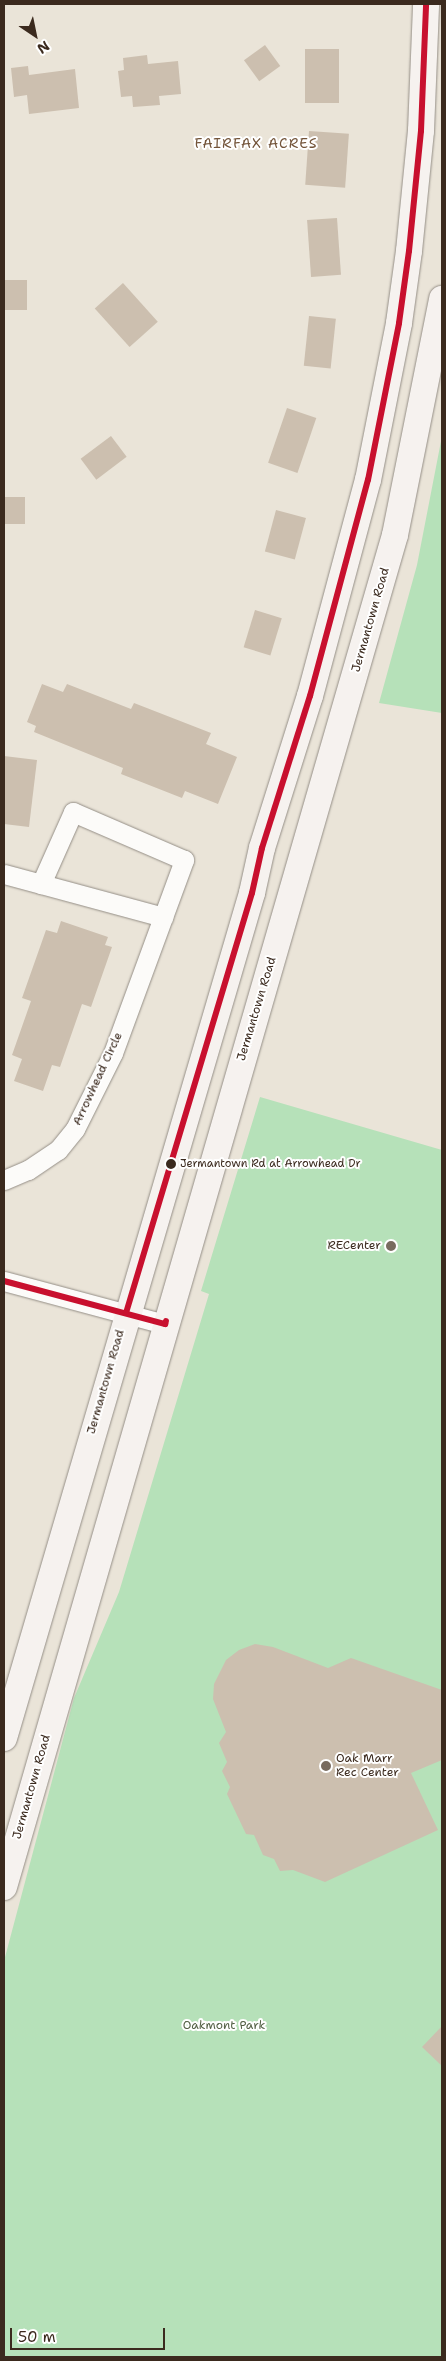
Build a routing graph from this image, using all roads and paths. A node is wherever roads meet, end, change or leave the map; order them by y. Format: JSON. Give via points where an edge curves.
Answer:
{"nodes":[{"id":1,"x":426,"y":4,"type":"edge"},
{"id":2,"x":442,"y":299,"type":"edge"},
{"id":3,"x":4,"y":874,"type":"edge"},
{"id":4,"x":41,"y":884,"type":"junction"},
{"id":5,"x":163,"y":917,"type":"junction"},
{"id":6,"x":4,"y":1180,"type":"edge"},
{"id":7,"x":4,"y":1282,"type":"edge"},
{"id":8,"x":126,"y":1313,"type":"junction"},
{"id":9,"x":165,"y":1324,"type":"junction"},
{"id":10,"x":4,"y":1738,"type":"edge"},
{"id":11,"x":4,"y":1887,"type":"edge"}],
"edges":[{"from":1,"to":8,"type":"main road","name":"Jermantown Road","via":[[421,131],[409,251],[399,322],[368,480],[310,696],[262,848],[252,893]]},
{"from":2,"to":9,"type":"main road","name":"Jermantown Road","via":[[394,535],[336,747]]},
{"from":3,"to":4,"type":"street"},
{"from":4,"to":5,"type":"street"},
{"from":4,"to":5,"type":"street","name":"Arrowhead Circle","via":[[72,812],[184,860]]},
{"from":5,"to":6,"type":"street","name":"Arrowhead Circle","via":[[113,1053],[75,1129],[58,1150],[28,1170]]},
{"from":7,"to":8,"type":"street"},
{"from":8,"to":9,"type":"street"},
{"from":8,"to":10,"type":"main road","name":"Jermantown Road"},
{"from":9,"to":11,"type":"main road","name":"Jermantown Road"}]}
